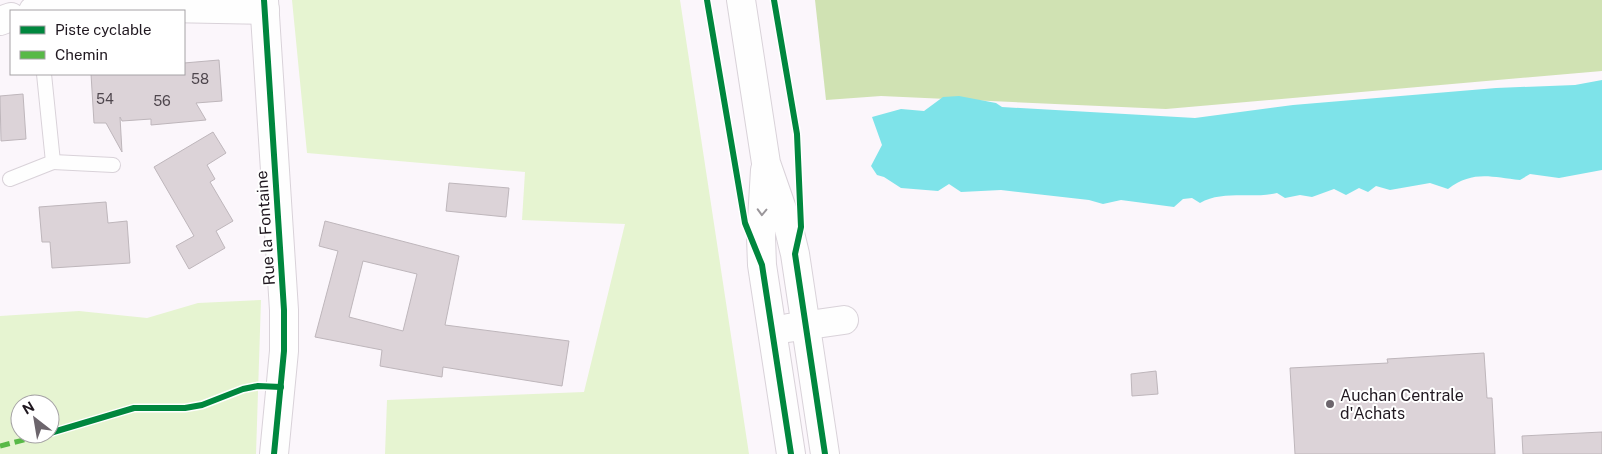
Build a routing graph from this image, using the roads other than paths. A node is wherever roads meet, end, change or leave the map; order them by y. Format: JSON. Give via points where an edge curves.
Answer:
{"nodes":[{"id":1,"x":742,"y":0,"type":"edge"},
{"id":2,"x":264,"y":5,"type":"edge"},
{"id":3,"x":42,"y":10,"type":"edge"},
{"id":4,"x":44,"y":75,"type":"edge"},
{"id":5,"x":52,"y":162,"type":"junction"},
{"id":6,"x":766,"y":164,"type":"junction"},
{"id":7,"x":113,"y":165,"type":"dead end"},
{"id":8,"x":10,"y":179,"type":"dead end"},
{"id":9,"x":844,"y":320,"type":"dead end"},
{"id":10,"x":805,"y":326,"type":"junction"},
{"id":11,"x":772,"y":331,"type":"junction"},
{"id":12,"x":274,"y":454,"type":"edge"},
{"id":13,"x":790,"y":454,"type":"edge"},
{"id":14,"x":825,"y":454,"type":"edge"}],
"edges":[{"from":1,"to":6,"type":"street"},
{"from":2,"to":3,"type":"street","via":[[64,6]]},
{"from":2,"to":12,"type":"street","name":"Rue la Fontaine","via":[[284,310],[284,351]]},
{"from":4,"to":5,"type":"lane"},
{"from":5,"to":7,"type":"lane"},
{"from":5,"to":8,"type":"lane"},
{"from":6,"to":10,"type":"street","via":[[789,229]]},
{"from":6,"to":11,"type":"street","one_way":true,"via":[[761,237]]},
{"from":9,"to":10,"type":"street"},
{"from":10,"to":11,"type":"street"},
{"from":10,"to":14,"type":"street"},
{"from":11,"to":13,"type":"street"}]}
